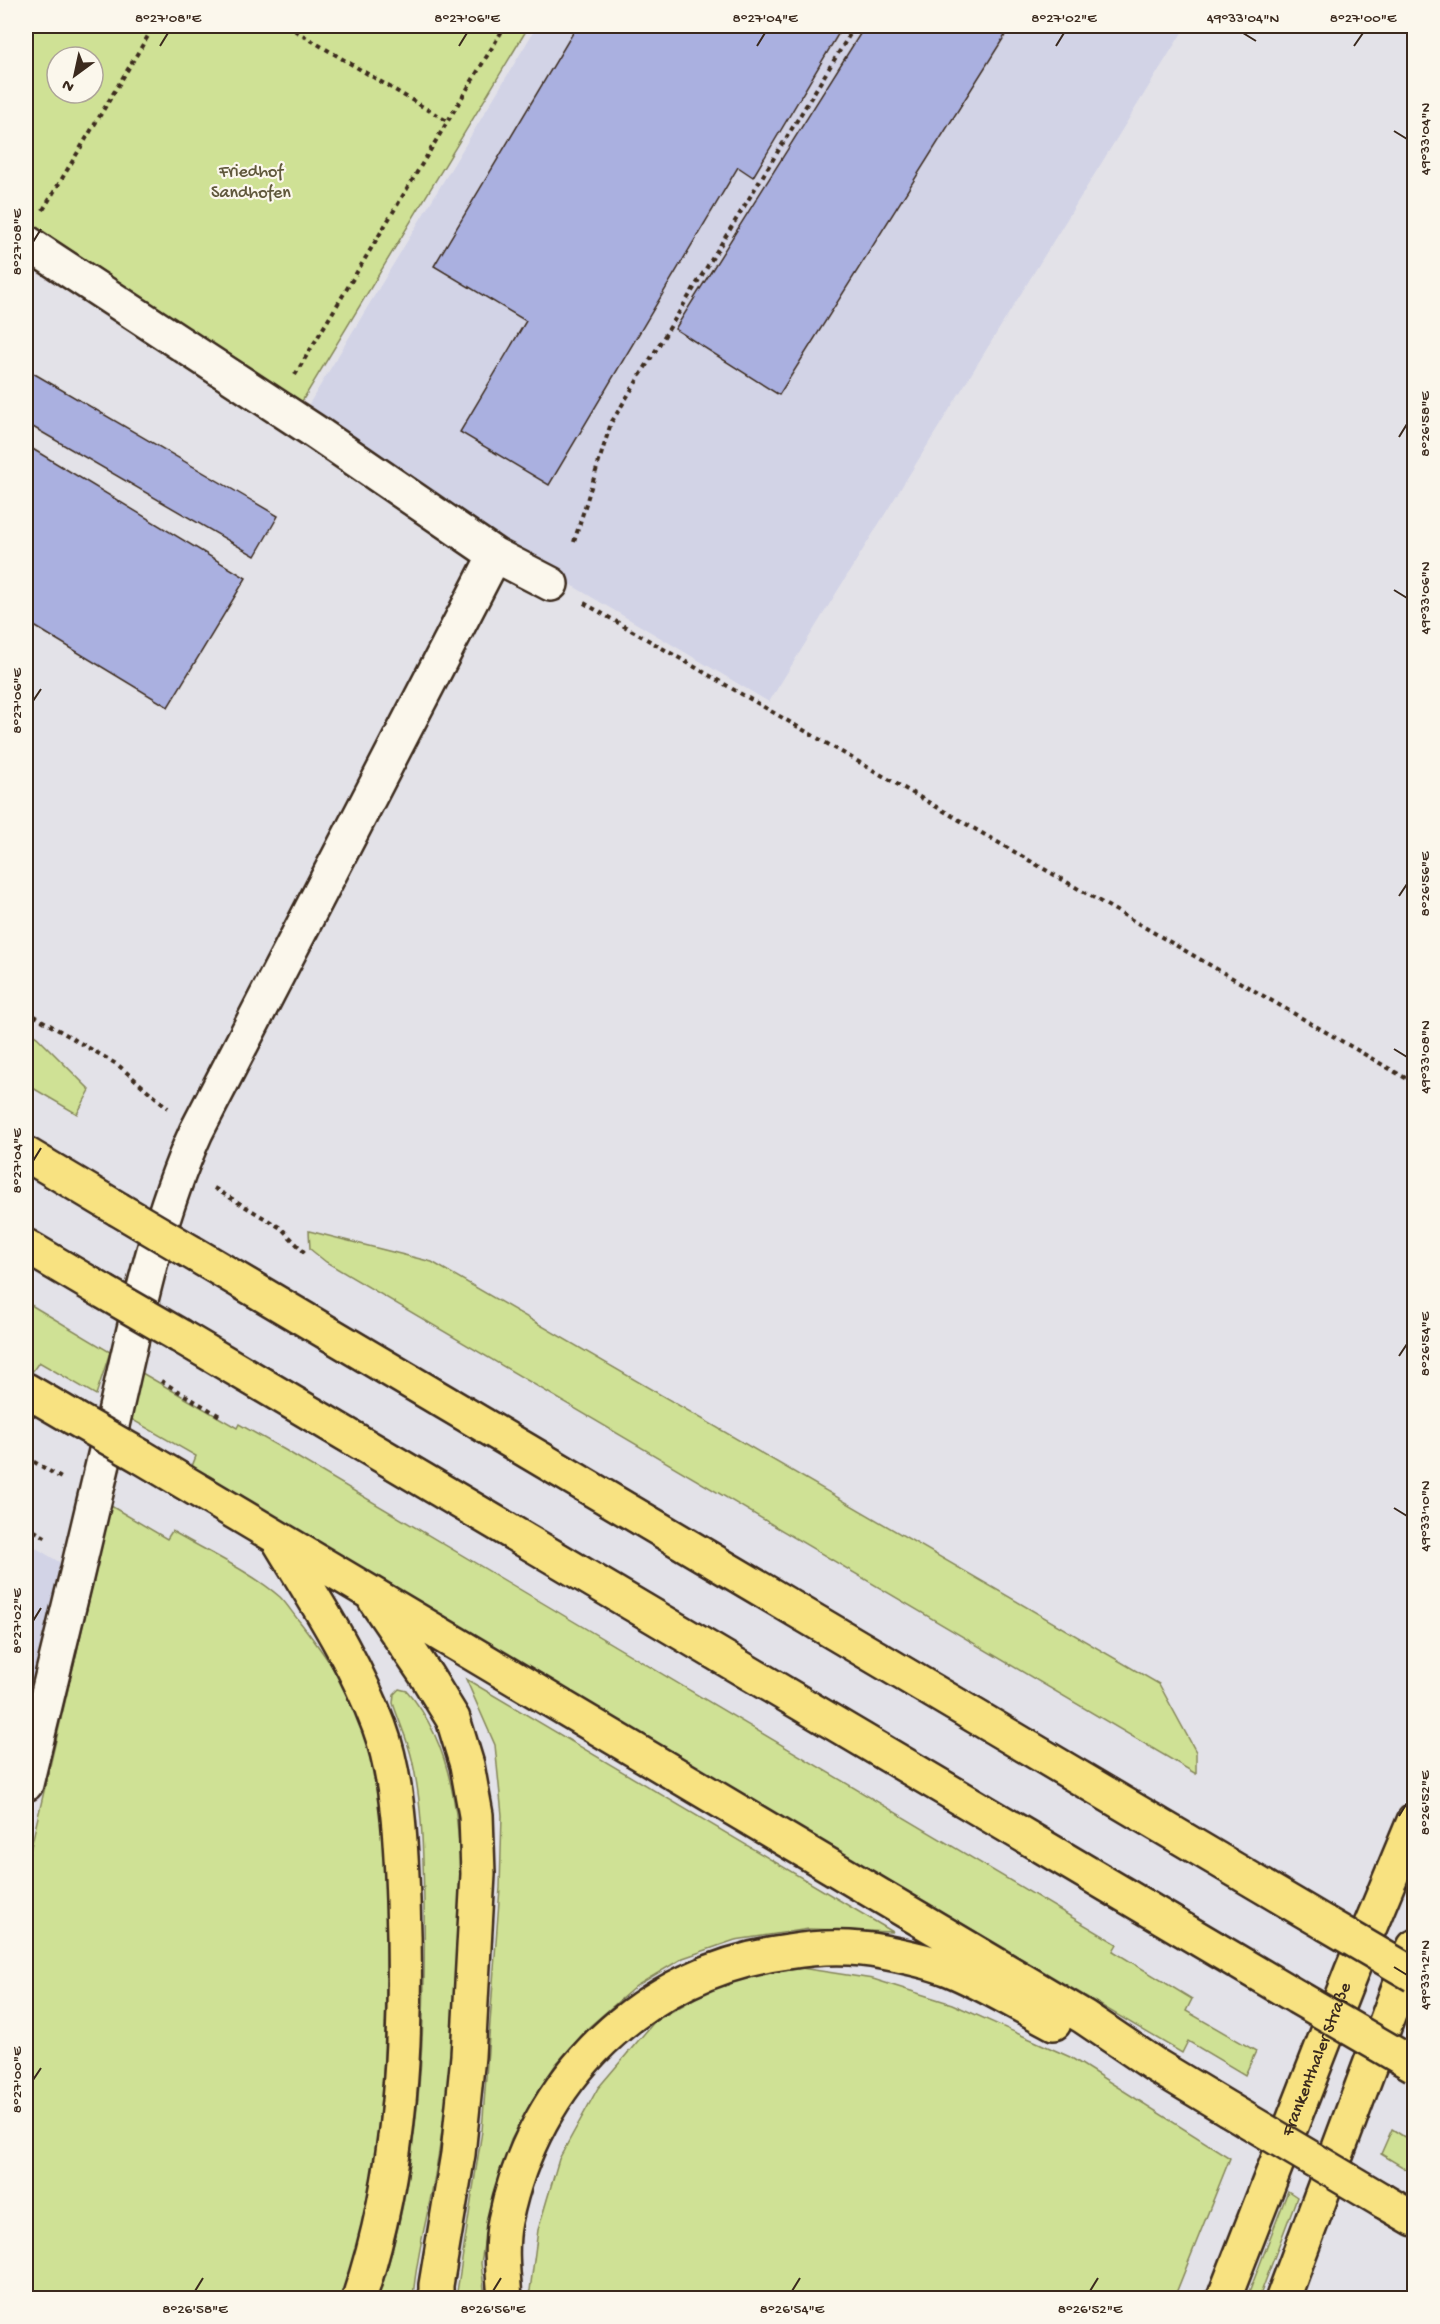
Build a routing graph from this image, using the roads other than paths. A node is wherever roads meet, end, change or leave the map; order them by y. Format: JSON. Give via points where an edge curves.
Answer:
{"nodes":[{"id":1,"x":26,"y":243,"type":"edge"},
{"id":2,"x":495,"y":555,"type":"junction"},
{"id":3,"x":551,"y":584,"type":"road end"},
{"id":4,"x":26,"y":1154,"type":"edge"},
{"id":5,"x":26,"y":1245,"type":"edge"},
{"id":6,"x":26,"y":1390,"type":"edge"},
{"id":7,"x":277,"y":1537,"type":"junction"},
{"id":8,"x":369,"y":1591,"type":"junction"},
{"id":9,"x":26,"y":1784,"type":"edge"},
{"id":10,"x":1414,"y":1821,"type":"edge"},
{"id":11,"x":1414,"y":1947,"type":"edge"},
{"id":12,"x":1414,"y":1975,"type":"edge"},
{"id":13,"x":1155,"y":2065,"type":"junction"},
{"id":14,"x":1414,"y":2065,"type":"edge"},
{"id":15,"x":1414,"y":2220,"type":"edge"},
{"id":16,"x":359,"y":2298,"type":"edge"},
{"id":17,"x":436,"y":2298,"type":"edge"},
{"id":18,"x":504,"y":2298,"type":"edge"},
{"id":19,"x":1224,"y":2298,"type":"edge"},
{"id":20,"x":1284,"y":2298,"type":"edge"}],
"edges":[{"from":1,"to":2,"type":"lane"},
{"from":2,"to":3,"type":"lane"},
{"from":2,"to":9,"type":"lane","via":[[180,1167],[147,1274]]},
{"from":4,"to":12,"type":"main road","bridge":true},
{"from":5,"to":14,"type":"main road","bridge":true},
{"from":6,"to":7,"type":"main road","bridge":true},
{"from":7,"to":8,"type":"main road"},
{"from":7,"to":16,"type":"main road","via":[[357,1671],[380,1728],[394,1787],[406,1965],[402,2064],[391,2166],[372,2260]]},
{"from":8,"to":13,"type":"main road","via":[[1084,2018]]},
{"from":8,"to":17,"type":"main road","via":[[453,1719],[476,1815],[478,1874],[468,2056]]},
{"from":10,"to":19,"type":"main road","name":"Frankenthaler Straße"},
{"from":11,"to":20,"type":"main road"},
{"from":13,"to":15,"type":"main road","bridge":true},
{"from":13,"to":18,"type":"main road","via":[[1073,2033],[948,1969],[882,1951],[809,1949],[732,1963],[678,1986],[621,2022],[571,2073],[531,2143],[504,2223]]}]}
